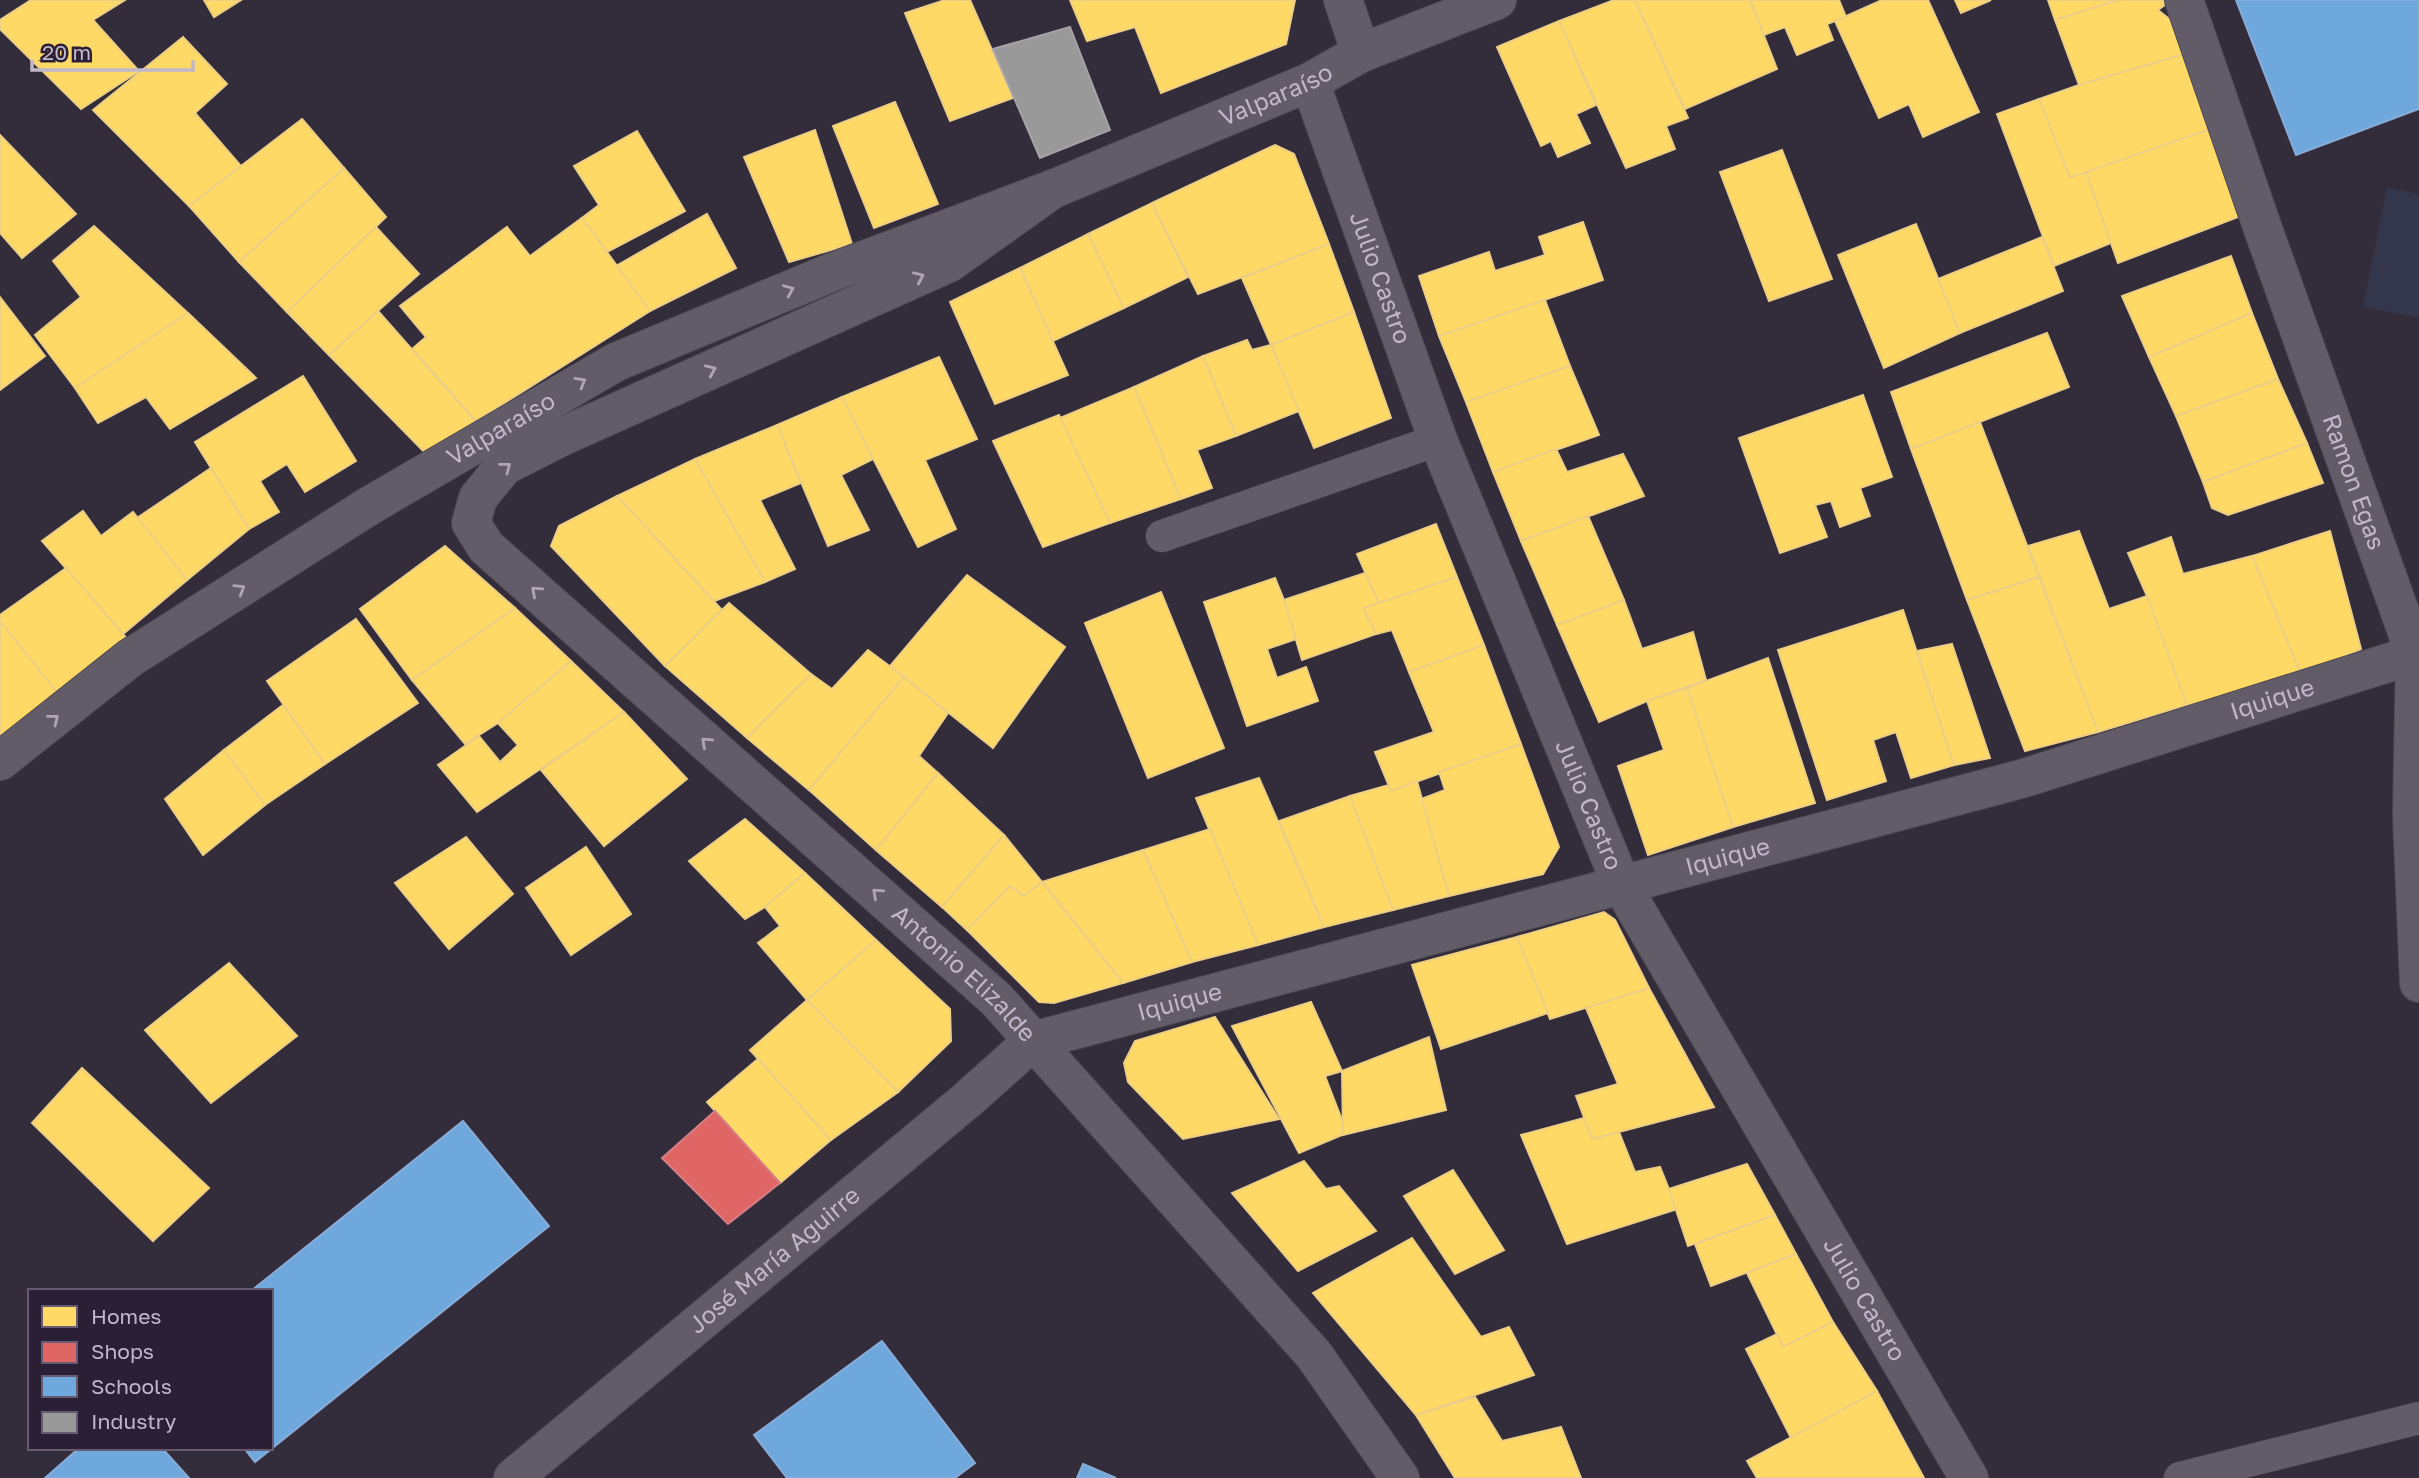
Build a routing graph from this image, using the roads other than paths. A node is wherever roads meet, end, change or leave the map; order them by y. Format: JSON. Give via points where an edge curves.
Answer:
{"nodes":[{"id":1,"x":1343,"y":0,"type":"edge"},
{"id":2,"x":1497,"y":0,"type":"edge"},
{"id":3,"x":2185,"y":0,"type":"edge"},
{"id":4,"x":1362,"y":53,"type":"junction"},
{"id":5,"x":1310,"y":82,"type":"junction"},
{"id":6,"x":1052,"y":189,"type":"junction"},
{"id":7,"x":1438,"y":440,"type":"junction"},
{"id":8,"x":471,"y":523,"type":"joint"},
{"id":9,"x":1162,"y":536,"type":"dead end"},
{"id":10,"x":2417,"y":654,"type":"edge"},
{"id":11,"x":0,"y":761,"type":"edge"},
{"id":12,"x":1622,"y":886,"type":"junction"},
{"id":13,"x":2419,"y":983,"type":"edge"},
{"id":14,"x":1033,"y":1041,"type":"junction"},
{"id":15,"x":2419,"y":1418,"type":"edge"},
{"id":16,"x":513,"y":1478,"type":"edge"},
{"id":17,"x":1400,"y":1478,"type":"edge"},
{"id":18,"x":1969,"y":1478,"type":"edge"},
{"id":19,"x":2180,"y":1478,"type":"edge"}],
"edges":[{"from":1,"to":4,"type":"street"},
{"from":2,"to":4,"type":"street","name":"Valparaíso"},
{"from":3,"to":10,"type":"street","name":"Ramon Egas"},
{"from":4,"to":5,"type":"street","name":"Valparaíso"},
{"from":5,"to":6,"type":"street","name":"Valparaíso"},
{"from":5,"to":7,"type":"street","name":"Julio Castro"},
{"from":8,"to":6,"type":"street","name":"Valparaíso","one_way":true,"via":[[478,498],[504,466],[949,263]]},
{"from":11,"to":6,"type":"street","name":"Valparaíso","one_way":true,"via":[[130,658],[369,506],[615,362],[835,271]]},
{"from":7,"to":9,"type":"lane"},
{"from":7,"to":12,"type":"street","name":"Julio Castro"},
{"from":14,"to":8,"type":"street","name":"Antonio Elizalde","one_way":true,"via":[[996,999],[486,547]]},
{"from":10,"to":12,"type":"street","name":"Iquique","via":[[2021,779]]},
{"from":10,"to":13,"type":"street","name":"Ramon Egas","via":[[2412,816]]},
{"from":12,"to":14,"type":"street","name":"Iquique"},
{"from":12,"to":18,"type":"street","name":"Julio Castro"},
{"from":14,"to":16,"type":"street","name":"José María Aguirre"},
{"from":14,"to":17,"type":"street","name":"Antonio Elizalde","via":[[1314,1355]]},
{"from":15,"to":19,"type":"lane"}]}
